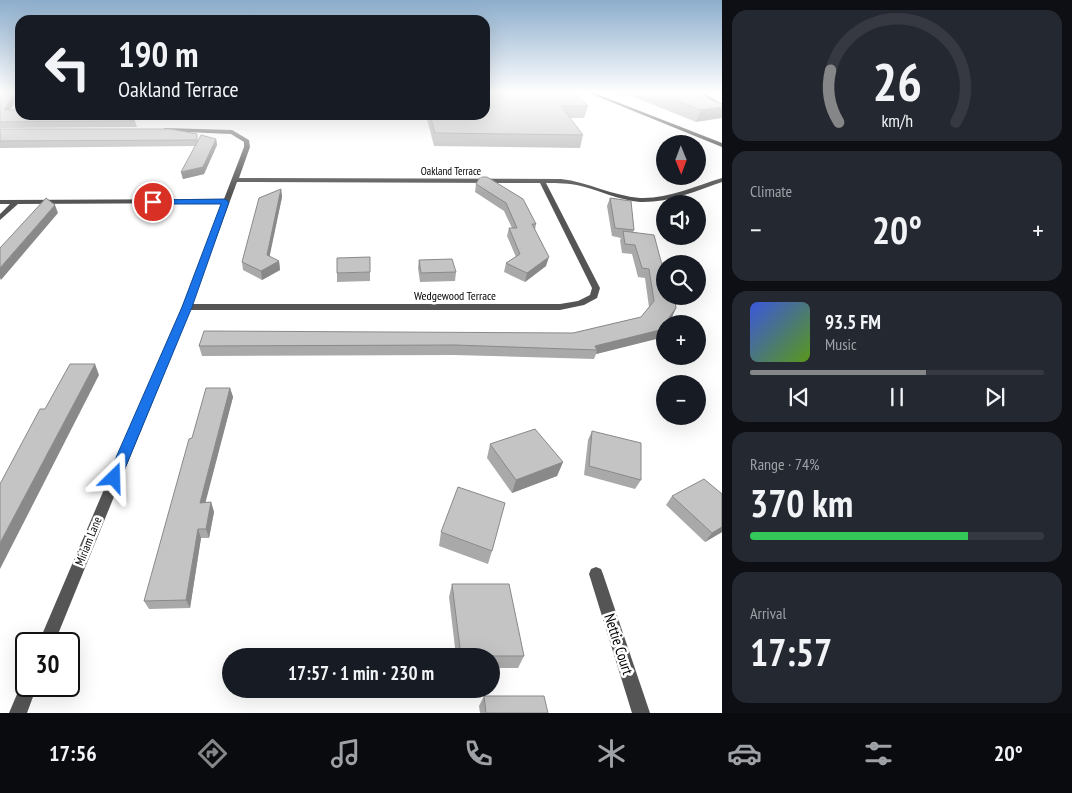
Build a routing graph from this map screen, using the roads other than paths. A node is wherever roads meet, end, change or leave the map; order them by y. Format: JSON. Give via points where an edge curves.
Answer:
{"nodes":[{"id":1,"x":675,"y":126,"type":"edge"},
{"id":2,"x":154,"y":130,"type":"edge"},
{"id":3,"x":722,"y":145,"type":"edge"},
{"id":4,"x":235,"y":180,"type":"junction"},
{"id":5,"x":722,"y":180,"type":"edge"},
{"id":6,"x":542,"y":181,"type":"junction"},
{"id":7,"x":0,"y":202,"type":"edge"},
{"id":8,"x":16,"y":202,"type":"junction"},
{"id":9,"x":225,"y":202,"type":"junction"},
{"id":10,"x":0,"y":218,"type":"edge"},
{"id":11,"x":187,"y":307,"type":"junction"},
{"id":12,"x":596,"y":574,"type":"dead end"},
{"id":13,"x":51,"y":632,"type":"edge"},
{"id":14,"x":25,"y":697,"type":"edge"},
{"id":15,"x":18,"y":713,"type":"edge"},
{"id":16,"x":642,"y":713,"type":"edge"}],
"edges":[{"from":1,"to":3,"type":"main road"},
{"from":2,"to":4,"type":"street","name":"Miriam Lane","via":[[232,132],[242,136],[247,147]]},
{"from":4,"to":6,"type":"street","name":"Oakland Terrace"},
{"from":4,"to":9,"type":"street","name":"Miriam Lane"},
{"from":5,"to":6,"type":"street","name":"Oakland Terrace","via":[[654,200],[627,198],[579,182]]},
{"from":6,"to":11,"type":"street","name":"Wedgewood Terrace","via":[[596,288],[594,296],[581,303],[550,307]]},
{"from":7,"to":8,"type":"street"},
{"from":8,"to":9,"type":"street"},
{"from":8,"to":10,"type":"street"},
{"from":9,"to":11,"type":"street","name":"Miriam Lane"},
{"from":11,"to":13,"type":"street","name":"Miriam Lane"},
{"from":12,"to":16,"type":"street","name":"Nettie Court"},
{"from":14,"to":15,"type":"street"}]}
